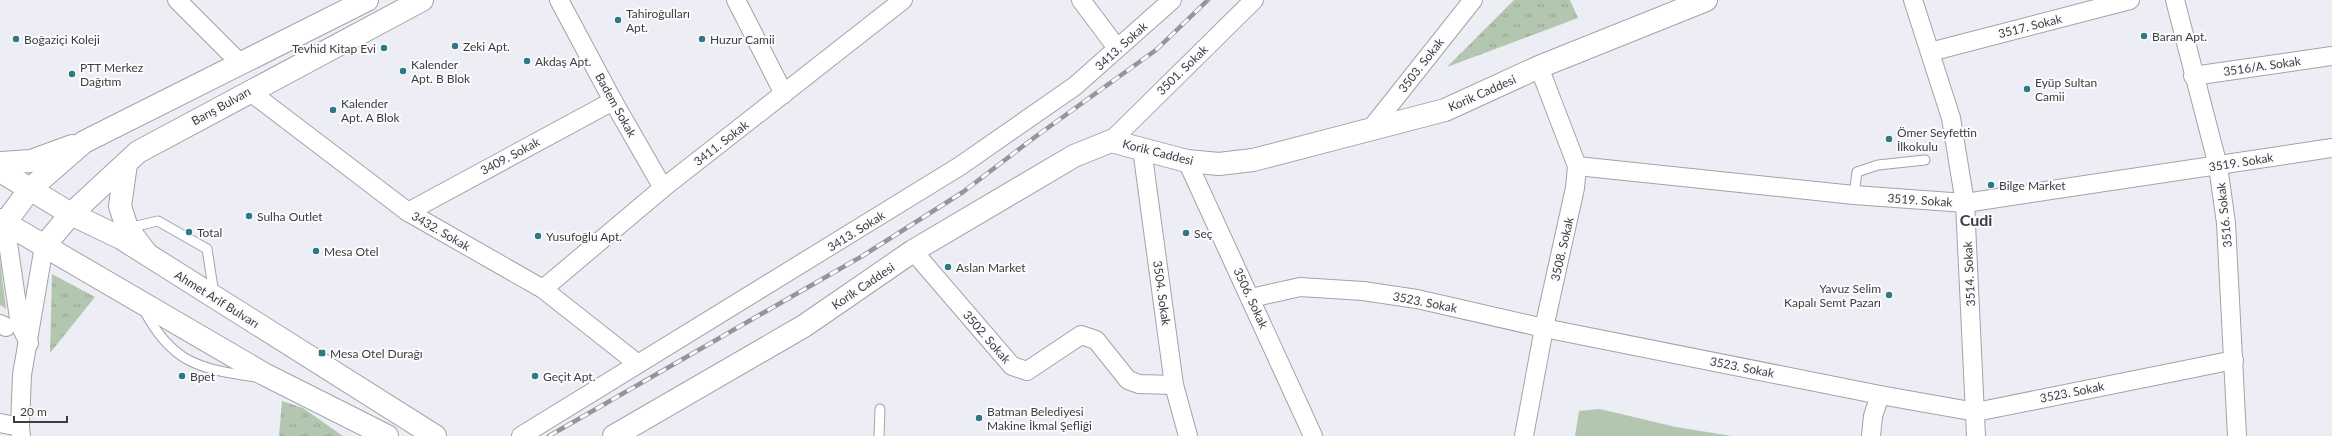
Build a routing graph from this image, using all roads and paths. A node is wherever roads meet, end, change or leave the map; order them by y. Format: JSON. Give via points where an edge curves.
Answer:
{"nodes":[{"id":1,"x":176,"y":0,"type":"edge"},
{"id":2,"x":366,"y":0,"type":"edge"},
{"id":3,"x":422,"y":0,"type":"edge"},
{"id":4,"x":559,"y":0,"type":"edge"},
{"id":5,"x":736,"y":0,"type":"edge"},
{"id":6,"x":903,"y":0,"type":"edge"},
{"id":7,"x":1081,"y":0,"type":"edge"},
{"id":8,"x":1172,"y":0,"type":"edge"},
{"id":9,"x":1254,"y":0,"type":"edge"},
{"id":10,"x":1706,"y":0,"type":"edge"},
{"id":11,"x":1913,"y":0,"type":"edge"},
{"id":12,"x":2130,"y":0,"type":"edge"},
{"id":13,"x":2175,"y":0,"type":"edge"},
{"id":14,"x":1467,"y":2,"type":"edge"},
{"id":15,"x":1118,"y":48,"type":"junction"},
{"id":16,"x":1930,"y":52,"type":"junction"},
{"id":17,"x":2332,"y":56,"type":"edge"},
{"id":18,"x":241,"y":64,"type":"junction"},
{"id":19,"x":1539,"y":67,"type":"junction"},
{"id":20,"x":2193,"y":76,"type":"junction"},
{"id":21,"x":249,"y":91,"type":"junction"},
{"id":22,"x":784,"y":94,"type":"junction"},
{"id":23,"x":612,"y":101,"type":"junction"},
{"id":24,"x":1369,"y":130,"type":"junction"},
{"id":25,"x":1110,"y":140,"type":"junction"},
{"id":26,"x":84,"y":142,"type":"junction"},
{"id":27,"x":2332,"y":148,"type":"edge"},
{"id":28,"x":1142,"y":149,"type":"junction"},
{"id":29,"x":1925,"y":160,"type":"dead end"},
{"id":30,"x":1187,"y":161,"type":"junction"},
{"id":31,"x":0,"y":163,"type":"edge"},
{"id":32,"x":126,"y":164,"type":"junction"},
{"id":33,"x":1577,"y":166,"type":"junction"},
{"id":34,"x":2218,"y":166,"type":"junction"},
{"id":35,"x":0,"y":171,"type":"edge"},
{"id":36,"x":663,"y":188,"type":"junction"},
{"id":37,"x":30,"y":190,"type":"junction"},
{"id":38,"x":1854,"y":195,"type":"junction"},
{"id":39,"x":1966,"y":203,"type":"junction"},
{"id":40,"x":408,"y":212,"type":"junction"},
{"id":41,"x":71,"y":214,"type":"junction"},
{"id":42,"x":2,"y":222,"type":"edge"},
{"id":43,"x":118,"y":231,"type":"junction"},
{"id":44,"x":44,"y":246,"type":"junction"},
{"id":45,"x":913,"y":251,"type":"junction"},
{"id":46,"x":543,"y":290,"type":"junction"},
{"id":47,"x":214,"y":297,"type":"junction"},
{"id":48,"x":1251,"y":298,"type":"junction"},
{"id":49,"x":1544,"y":328,"type":"junction"},
{"id":50,"x":29,"y":344,"type":"junction"},
{"id":51,"x":2234,"y":360,"type":"junction"},
{"id":52,"x":638,"y":364,"type":"junction"},
{"id":53,"x":1174,"y":385,"type":"junction"},
{"id":54,"x":1880,"y":395,"type":"junction"},
{"id":55,"x":381,"y":402,"type":"junction"},
{"id":56,"x":880,"y":409,"type":"dead end"},
{"id":57,"x":1976,"y":412,"type":"junction"},
{"id":58,"x":0,"y":423,"type":"edge"},
{"id":59,"x":20,"y":432,"type":"edge"},
{"id":60,"x":432,"y":435,"type":"edge"},
{"id":61,"x":387,"y":436,"type":"edge"},
{"id":62,"x":391,"y":436,"type":"edge"},
{"id":63,"x":521,"y":436,"type":"edge"},
{"id":64,"x":614,"y":436,"type":"edge"},
{"id":65,"x":879,"y":436,"type":"edge"},
{"id":66,"x":1188,"y":436,"type":"edge"},
{"id":67,"x":1313,"y":436,"type":"edge"},
{"id":68,"x":1524,"y":436,"type":"edge"},
{"id":69,"x":1871,"y":436,"type":"edge"},
{"id":70,"x":1976,"y":436,"type":"edge"},
{"id":71,"x":2237,"y":436,"type":"edge"}],
"edges":[{"from":1,"to":18,"type":"street"},
{"from":2,"to":18,"type":"main road"},
{"from":3,"to":21,"type":"main road","name":"Barış Bulvarı"},
{"from":4,"to":23,"type":"street","name":"Badem Sokak"},
{"from":5,"to":22,"type":"street"},
{"from":6,"to":22,"type":"street","name":"3411. Sokak"},
{"from":7,"to":15,"type":"street"},
{"from":8,"to":15,"type":"street","name":"3413. Sokak"},
{"from":9,"to":25,"type":"street","name":"3501. Sokak"},
{"from":10,"to":19,"type":"main road","name":"Korik Caddesi"},
{"from":11,"to":16,"type":"street","name":"3514. Sokak"},
{"from":12,"to":16,"type":"street","name":"3517. Sokak"},
{"from":13,"to":20,"type":"street","name":"3516. Sokak"},
{"from":14,"to":24,"type":"street","name":"3503. Sokak"},
{"from":15,"to":52,"type":"street","name":"3413. Sokak","via":[[1075,86],[960,166]]},
{"from":16,"to":39,"type":"street","name":"3514. Sokak","via":[[1951,118]]},
{"from":17,"to":20,"type":"street","name":"3516/A. Sokak"},
{"from":18,"to":26,"type":"main road"},
{"from":19,"to":24,"type":"main road","name":"Korik Caddesi","via":[[1445,110]]},
{"from":19,"to":33,"type":"street","name":"3508. Sokak"},
{"from":20,"to":34,"type":"street","name":"3516. Sokak"},
{"from":21,"to":32,"type":"main road","name":"Barış Bulvarı","via":[[138,152]]},
{"from":21,"to":40,"type":"street","name":"3432. Sokak"},
{"from":22,"to":36,"type":"street","name":"3411. Sokak"},
{"from":23,"to":36,"type":"street","name":"Badem Sokak"},
{"from":23,"to":40,"type":"street","name":"3409. Sokak"},
{"from":24,"to":30,"type":"main road","name":"Korik Caddesi","via":[[1253,160],[1219,164]]},
{"from":25,"to":28,"type":"main road","name":"Korik Caddesi"},
{"from":25,"to":45,"type":"main road","name":"Korik Caddesi","via":[[1074,156]]},
{"from":26,"to":31,"type":"main road","via":[[31,161]]},
{"from":26,"to":37,"type":"main road"},
{"from":27,"to":34,"type":"street","name":"3519. Sokak"},
{"from":28,"to":30,"type":"main road","name":"Korik Caddesi"},
{"from":28,"to":53,"type":"street","name":"3504. Sokak"},
{"from":29,"to":38,"type":"lane","via":[[1878,165],[1857,172]]},
{"from":30,"to":48,"type":"street","name":"3506. Sokak"},
{"from":32,"to":41,"type":"main road","name":"Barış Bulvarı"},
{"from":32,"to":43,"type":"main road"},
{"from":33,"to":38,"type":"street","name":"3519. Sokak"},
{"from":33,"to":49,"type":"street","name":"3508. Sokak","via":[[1575,188]]},
{"from":34,"to":39,"type":"street","name":"3519. Sokak"},
{"from":34,"to":51,"type":"street","name":"3516. Sokak","via":[[2226,223]]},
{"from":35,"to":37,"type":"main road","name":"Ahmet Arif Bulvarı"},
{"from":36,"to":46,"type":"street","name":"3411. Sokak"},
{"from":37,"to":41,"type":"main road","name":"Ahmet Arif Bulvarı"},
{"from":37,"to":42,"type":"main road"},
{"from":38,"to":39,"type":"street","name":"3519. Sokak"},
{"from":39,"to":57,"type":"street","name":"3514. Sokak"},
{"from":40,"to":46,"type":"street","name":"3432. Sokak"},
{"from":41,"to":43,"type":"main road","name":"Ahmet Arif Bulvarı"},
{"from":41,"to":44,"type":"main road","name":"Barış Bulvarı"},
{"from":42,"to":44,"type":"main road"},
{"from":42,"to":50,"type":"street","via":[[20,325]]},
{"from":43,"to":47,"type":"main road","name":"Ahmet Arif Bulvarı","via":[[146,254]]},
{"from":43,"to":47,"type":"lane","via":[[158,221],[208,249]]},
{"from":44,"to":50,"type":"street"},
{"from":44,"to":61,"type":"main road","via":[[277,380]]},
{"from":45,"to":53,"type":"street","name":"3502. Sokak","via":[[1012,366],[1027,371],[1081,335],[1096,340],[1128,380],[1139,384]]},
{"from":45,"to":64,"type":"main road","name":"Korik Caddesi","via":[[804,326]]},
{"from":46,"to":52,"type":"street","name":"3432. Sokak"},
{"from":47,"to":55,"type":"main road","name":"Ahmet Arif Bulvarı"},
{"from":48,"to":49,"type":"street","name":"3523. Sokak","via":[[1300,287],[1363,291],[1417,299]]},
{"from":48,"to":67,"type":"street","name":"3506. Sokak"},
{"from":49,"to":54,"type":"street","name":"3523. Sokak"},
{"from":49,"to":68,"type":"street","name":"3508. Sokak"},
{"from":50,"to":59,"type":"street","via":[[22,375]]},
{"from":51,"to":57,"type":"street","name":"3523. Sokak"},
{"from":51,"to":71,"type":"street","name":"3516. Sokak"},
{"from":52,"to":63,"type":"street","name":"3413. Sokak"},
{"from":53,"to":66,"type":"street","name":"3504. Sokak"},
{"from":54,"to":57,"type":"street","name":"3523. Sokak"},
{"from":54,"to":69,"type":"street"},
{"from":55,"to":60,"type":"main road","name":"Ahmet Arif Bulvarı"},
{"from":55,"to":62,"type":"main road"},
{"from":56,"to":65,"type":"lane"},
{"from":57,"to":70,"type":"street","name":"3514. Sokak"},
{"from":58,"to":59,"type":"street"}]}
